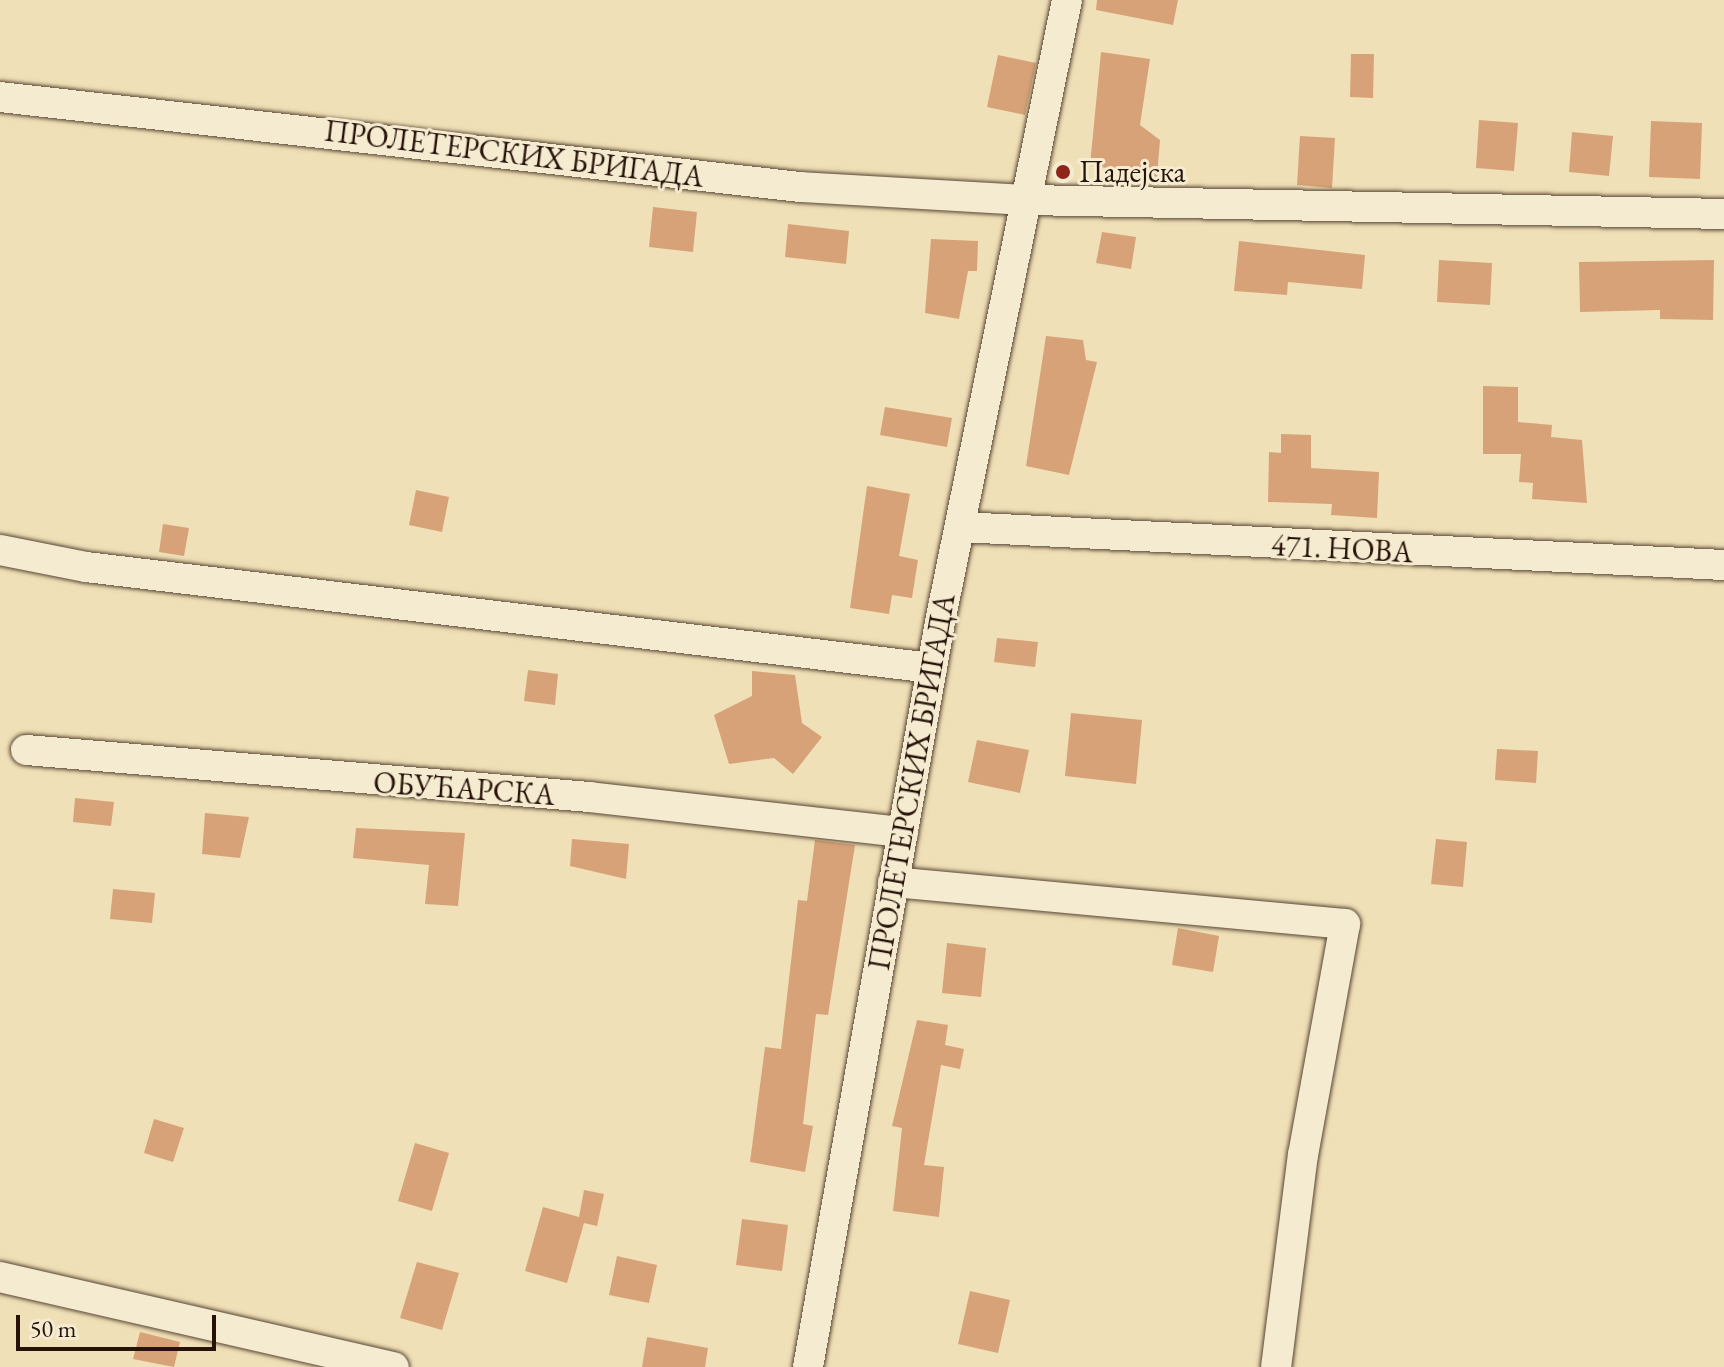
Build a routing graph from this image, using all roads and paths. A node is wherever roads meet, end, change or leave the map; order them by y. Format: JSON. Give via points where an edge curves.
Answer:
{"nodes":[{"id":1,"x":1067,"y":0,"type":"edge"},
{"id":2,"x":0,"y":97,"type":"edge"},
{"id":3,"x":1028,"y":200,"type":"junction"},
{"id":4,"x":1724,"y":214,"type":"edge"},
{"id":5,"x":960,"y":527,"type":"junction"},
{"id":6,"x":0,"y":550,"type":"edge"},
{"id":7,"x":1724,"y":565,"type":"edge"},
{"id":8,"x":932,"y":668,"type":"junction"},
{"id":9,"x":26,"y":750,"type":"dead end"},
{"id":10,"x":903,"y":832,"type":"junction"},
{"id":11,"x":893,"y":882,"type":"junction"},
{"id":12,"x":0,"y":1277,"type":"edge"},
{"id":13,"x":394,"y":1367,"type":"edge"},
{"id":14,"x":808,"y":1367,"type":"edge"},
{"id":15,"x":1276,"y":1367,"type":"edge"}],
"edges":[{"from":1,"to":3,"type":"street","name":"ПРОЛЕТЕРСКИХ БРИГАДА"},
{"from":2,"to":3,"type":"street","name":"ПРОЛЕТЕРСКИХ БРИГАДА","via":[[800,187]]},
{"from":3,"to":4,"type":"street"},
{"from":3,"to":5,"type":"street","name":"ПРОЛЕТЕРСКИХ БРИГАДА"},
{"from":5,"to":7,"type":"street","name":"471. НОВА"},
{"from":5,"to":8,"type":"street","name":"ПРОЛЕТЕРСКИХ БРИГАДА"},
{"from":6,"to":8,"type":"street","via":[[102,569]]},
{"from":8,"to":10,"type":"street","name":"ПРОЛЕТЕРСКИХ БРИГАДА"},
{"from":9,"to":10,"type":"street","name":"ОБУЋАРСКА"},
{"from":10,"to":11,"type":"street","name":"ПРОЛЕТЕРСКИХ БРИГАДА"},
{"from":11,"to":14,"type":"street","name":"ПРОЛЕТЕРСКИХ БРИГАДА"},
{"from":11,"to":15,"type":"street","via":[[1345,924],[1348,939],[1303,1154]]},
{"from":12,"to":13,"type":"street"}]}
